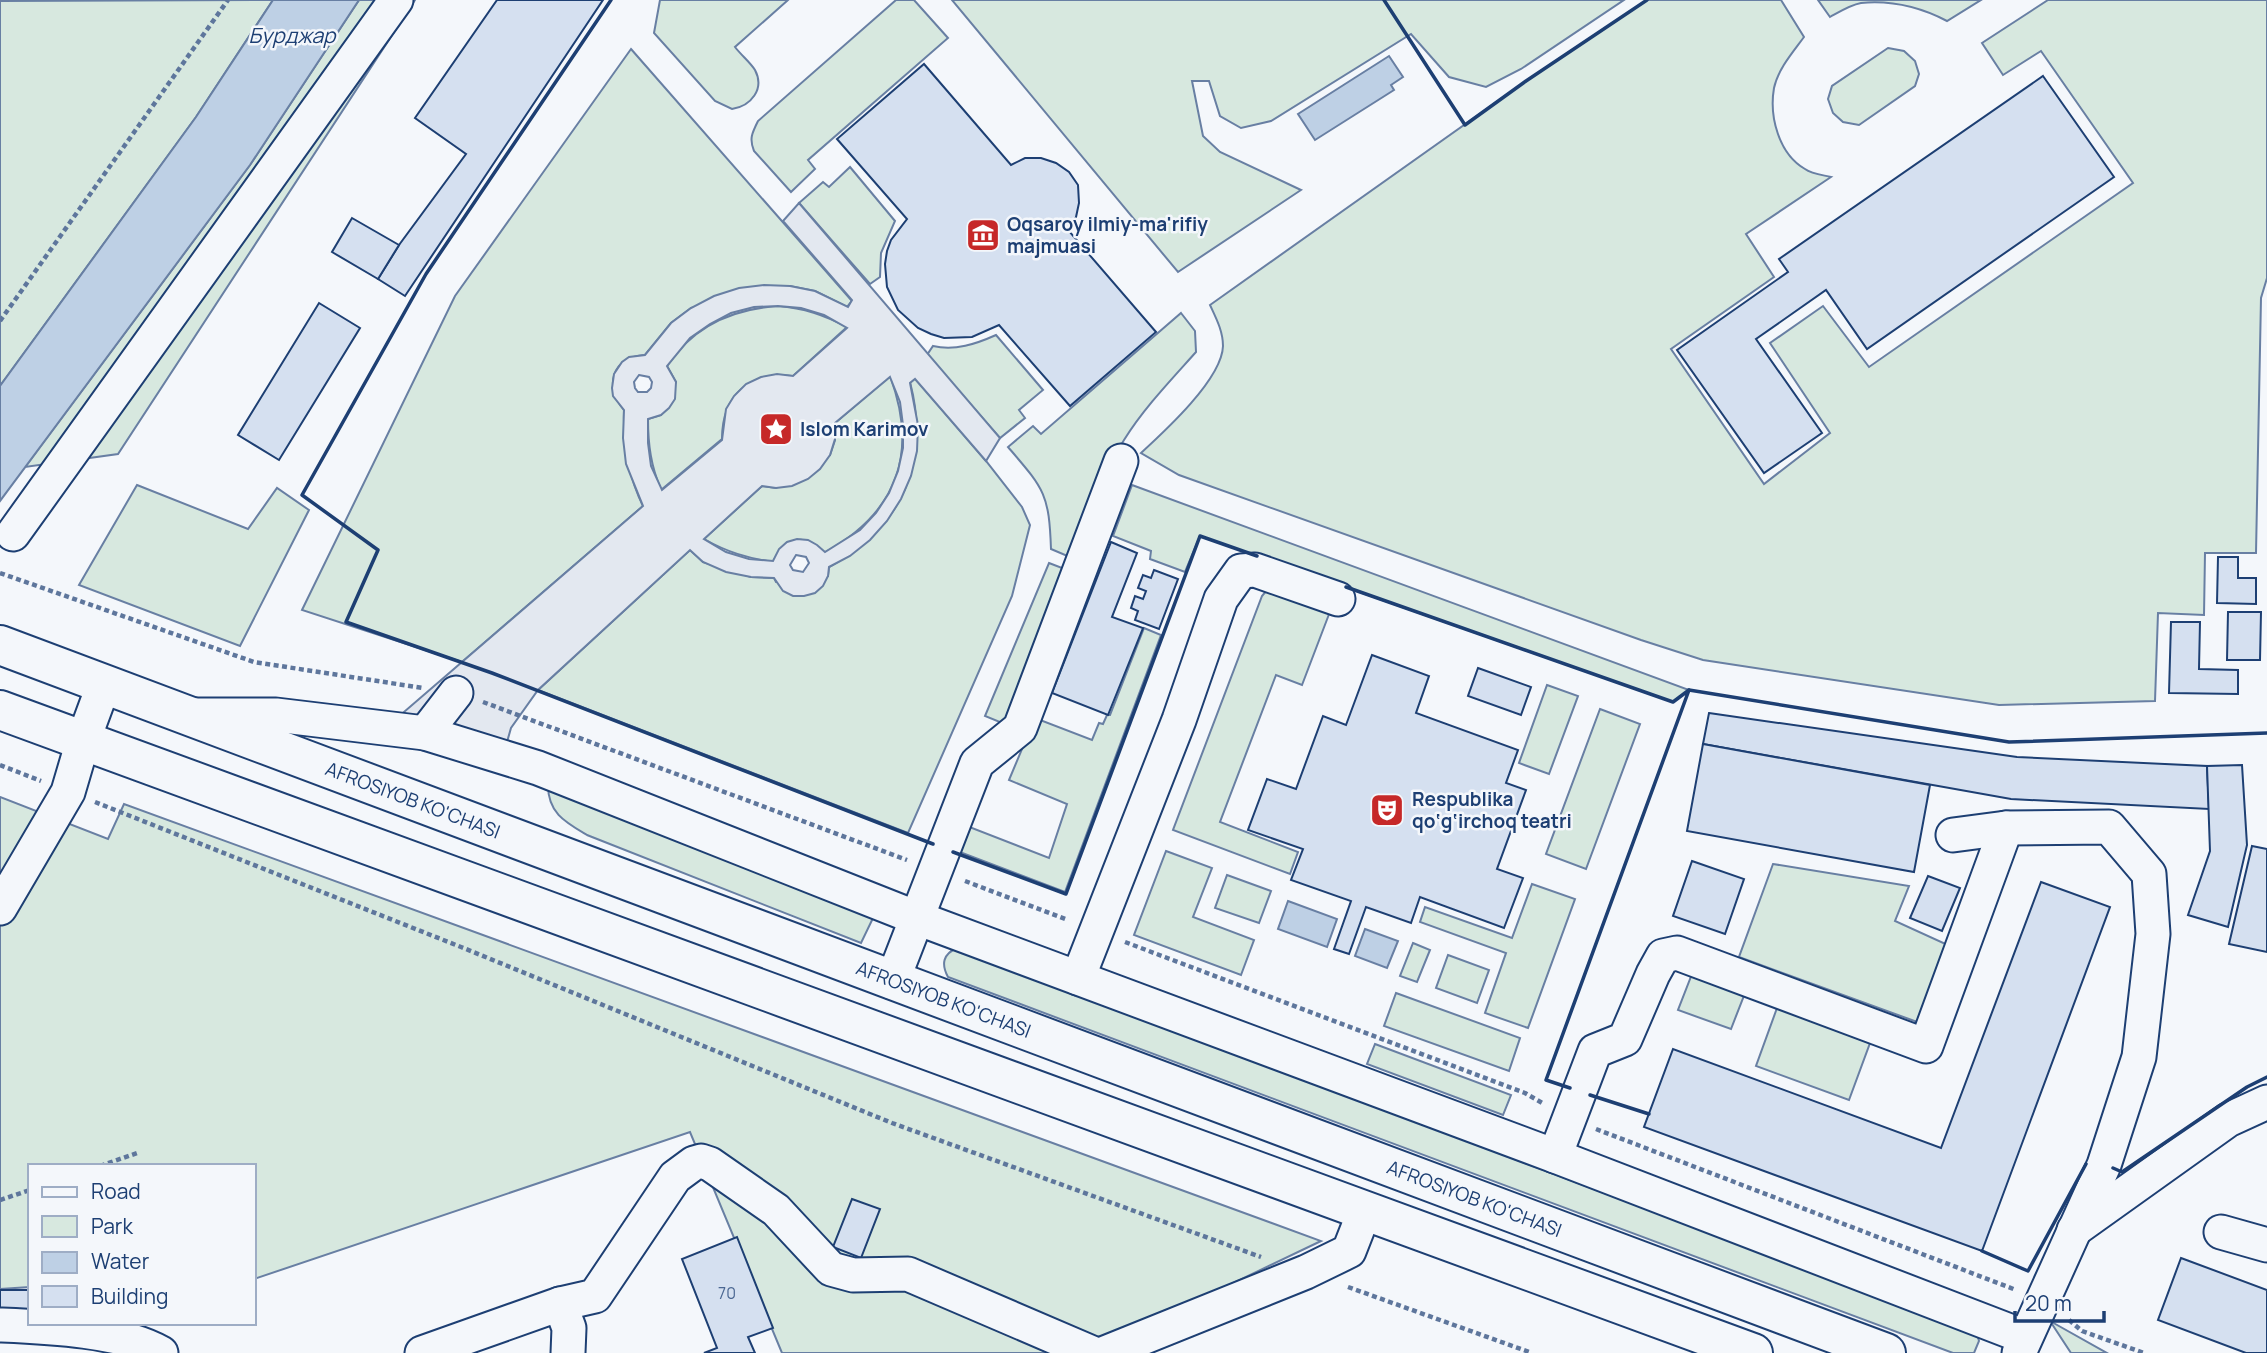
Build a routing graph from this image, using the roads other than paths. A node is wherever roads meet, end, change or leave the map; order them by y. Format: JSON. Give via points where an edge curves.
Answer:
{"nodes":[{"id":1,"x":396,"y":0,"type":"edge"},
{"id":2,"x":1121,"y":461,"type":"dead end"},
{"id":3,"x":13,"y":534,"type":"dead end"},
{"id":4,"x":1338,"y":599,"type":"dead end"},
{"id":5,"x":2,"y":646,"type":"edge"},
{"id":6,"x":104,"y":684,"type":"junction"},
{"id":7,"x":456,"y":692,"type":"road end"},
{"id":8,"x":0,"y":710,"type":"edge"},
{"id":9,"x":186,"y":715,"type":"junction"},
{"id":10,"x":425,"y":733,"type":"junction"},
{"id":11,"x":83,"y":741,"type":"junction"},
{"id":12,"x":2006,"y":828,"type":"junction"},
{"id":13,"x":1953,"y":835,"type":"dead end"},
{"id":14,"x":0,"y":908,"type":"edge"},
{"id":15,"x":917,"y":918,"type":"junction"},
{"id":16,"x":1078,"y":978,"type":"junction"},
{"id":17,"x":892,"y":982,"type":"junction"},
{"id":18,"x":2267,"y":1102,"type":"edge"},
{"id":19,"x":1555,"y":1156,"type":"junction"},
{"id":20,"x":1364,"y":1210,"type":"junction"},
{"id":21,"x":2074,"y":1230,"type":"junction"},
{"id":22,"x":2221,"y":1232,"type":"dead end"},
{"id":23,"x":2267,"y":1245,"type":"edge"},
{"id":24,"x":560,"y":1304,"type":"junction"},
{"id":25,"x":0,"y":1325,"type":"edge"},
{"id":26,"x":2022,"y":1345,"type":"edge"},
{"id":27,"x":162,"y":1353,"type":"edge"},
{"id":28,"x":422,"y":1353,"type":"edge"},
{"id":29,"x":568,"y":1353,"type":"edge"},
{"id":30,"x":1092,"y":1353,"type":"edge"},
{"id":31,"x":1105,"y":1353,"type":"edge"},
{"id":32,"x":1753,"y":1353,"type":"edge"},
{"id":33,"x":1886,"y":1353,"type":"edge"}],
"edges":[{"from":1,"to":3,"type":"street"},
{"from":2,"to":15,"type":"street","via":[[1020,729],[977,763]]},
{"from":4,"to":16,"type":"street","via":[[1255,570],[1241,571],[1221,599]]},
{"from":5,"to":6,"type":"main road","name":"AFROSIYOB KO'CHASI"},
{"from":6,"to":9,"type":"main road","name":"AFROSIYOB KO'CHASI"},
{"from":6,"to":11,"type":"street"},
{"from":7,"to":10,"type":"street"},
{"from":8,"to":11,"type":"main road"},
{"from":9,"to":10,"type":"street","via":[[276,715]]},
{"from":9,"to":17,"type":"main road","name":"AFROSIYOB KO'CHASI"},
{"from":10,"to":15,"type":"street","via":[[538,768]]},
{"from":11,"to":14,"type":"street","via":[[68,792]]},
{"from":11,"to":20,"type":"main road"},
{"from":12,"to":13,"type":"street"},
{"from":12,"to":19,"type":"street","via":[[1926,1045],[1678,953],[1663,956],[1625,1039],[1595,1051]]},
{"from":12,"to":21,"type":"street","via":[[2109,827],[2149,874],[2153,934],[2139,1057],[2104,1165]]},
{"from":15,"to":16,"type":"street"},
{"from":15,"to":17,"type":"street"},
{"from":16,"to":19,"type":"street"},
{"from":17,"to":33,"type":"main road","name":"AFROSIYOB KO'CHASI"},
{"from":18,"to":21,"type":"street","via":[[2228,1120]]},
{"from":19,"to":26,"type":"street"},
{"from":20,"to":31,"type":"street","via":[[1349,1251]]},
{"from":20,"to":32,"type":"main road"},
{"from":21,"to":26,"type":"street"},
{"from":22,"to":23,"type":"street"},
{"from":24,"to":28,"type":"street"},
{"from":24,"to":29,"type":"street","via":[[569,1328]]},
{"from":24,"to":30,"type":"street","via":[[594,1296],[675,1177],[701,1161],[776,1210],[831,1269],[853,1275],[908,1274]]},
{"from":25,"to":27,"type":"street","via":[[57,1327],[145,1343]]}]}
